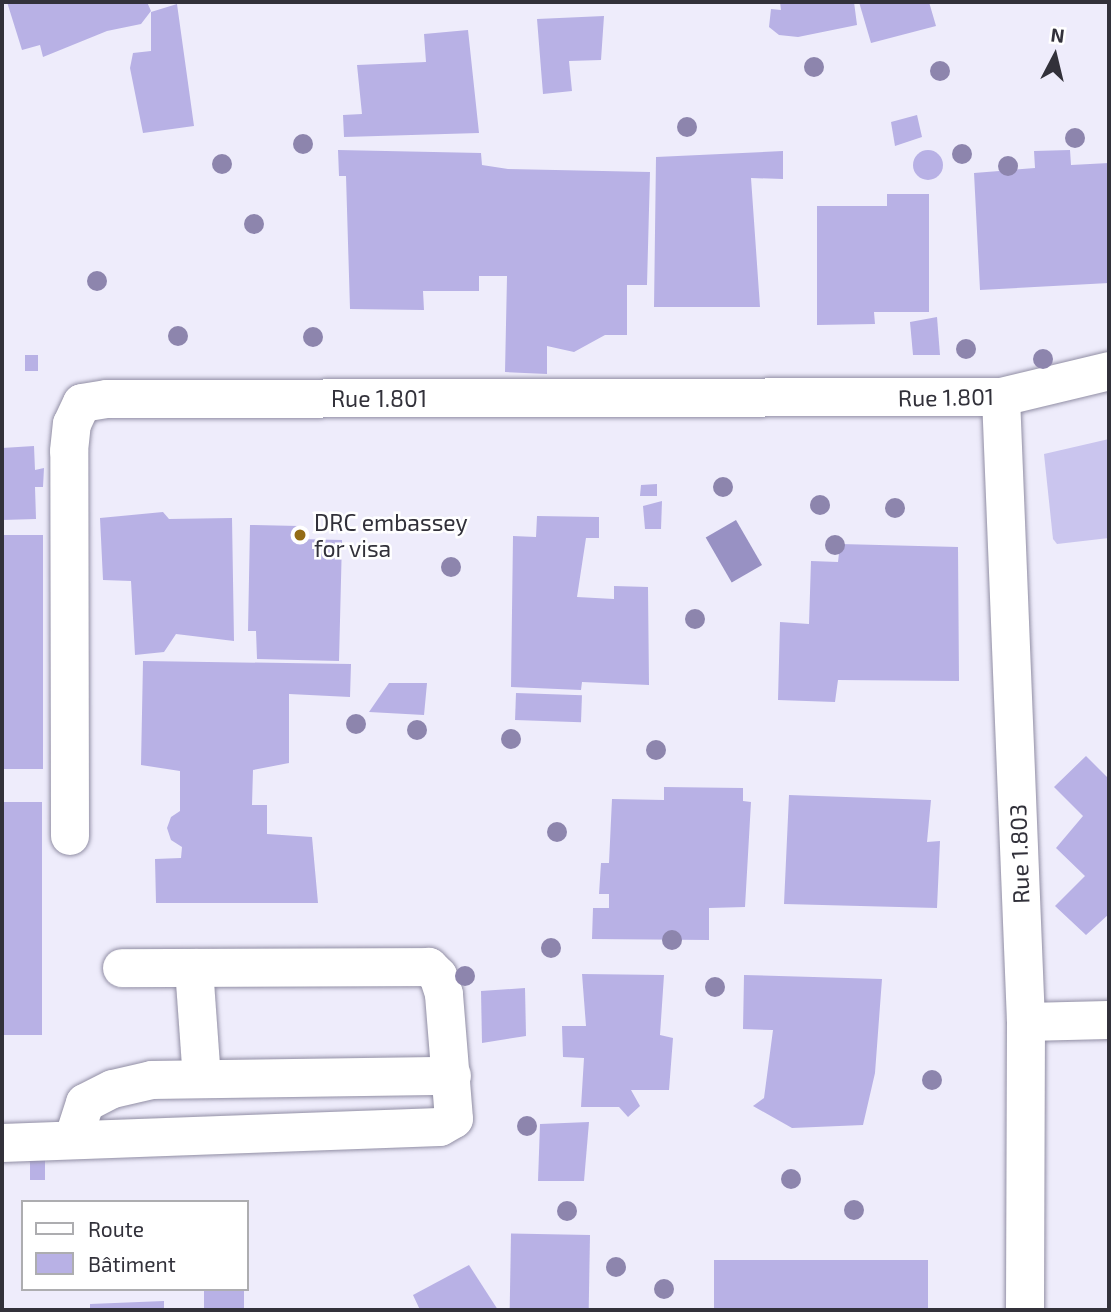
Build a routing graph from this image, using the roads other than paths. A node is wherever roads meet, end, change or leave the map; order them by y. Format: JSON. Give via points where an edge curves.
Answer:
{"nodes":[{"id":1,"x":1109,"y":371,"type":"edge"},
{"id":2,"x":1001,"y":397,"type":"junction"},
{"id":3,"x":69,"y":836,"type":"dead end"},
{"id":4,"x":122,"y":968,"type":"dead end"},
{"id":5,"x":194,"y":968,"type":"junction"},
{"id":6,"x":1109,"y":1020,"type":"edge"},
{"id":7,"x":1026,"y":1023,"type":"junction"},
{"id":8,"x":452,"y":1076,"type":"junction"},
{"id":9,"x":202,"y":1079,"type":"junction"},
{"id":10,"x":72,"y":1140,"type":"junction"},
{"id":11,"x":2,"y":1143,"type":"edge"},
{"id":12,"x":1025,"y":1310,"type":"edge"}],
"edges":[{"from":1,"to":2,"type":"street","name":"Rue 1.801"},
{"from":2,"to":3,"type":"street","name":"Rue 1.801","via":[[107,399],[82,403],[72,424],[69,452]]},
{"from":2,"to":7,"type":"street","name":"Rue 1.803"},
{"from":4,"to":5,"type":"street"},
{"from":5,"to":8,"type":"street","via":[[429,968],[438,976],[444,994]]},
{"from":5,"to":9,"type":"street"},
{"from":6,"to":7,"type":"street"},
{"from":7,"to":12,"type":"street","name":"Rue 1.803"},
{"from":8,"to":9,"type":"street"},
{"from":8,"to":10,"type":"street","via":[[454,1119],[440,1127]]},
{"from":9,"to":10,"type":"street","via":[[152,1080],[113,1089],[85,1103]]},
{"from":10,"to":11,"type":"street"}]}
